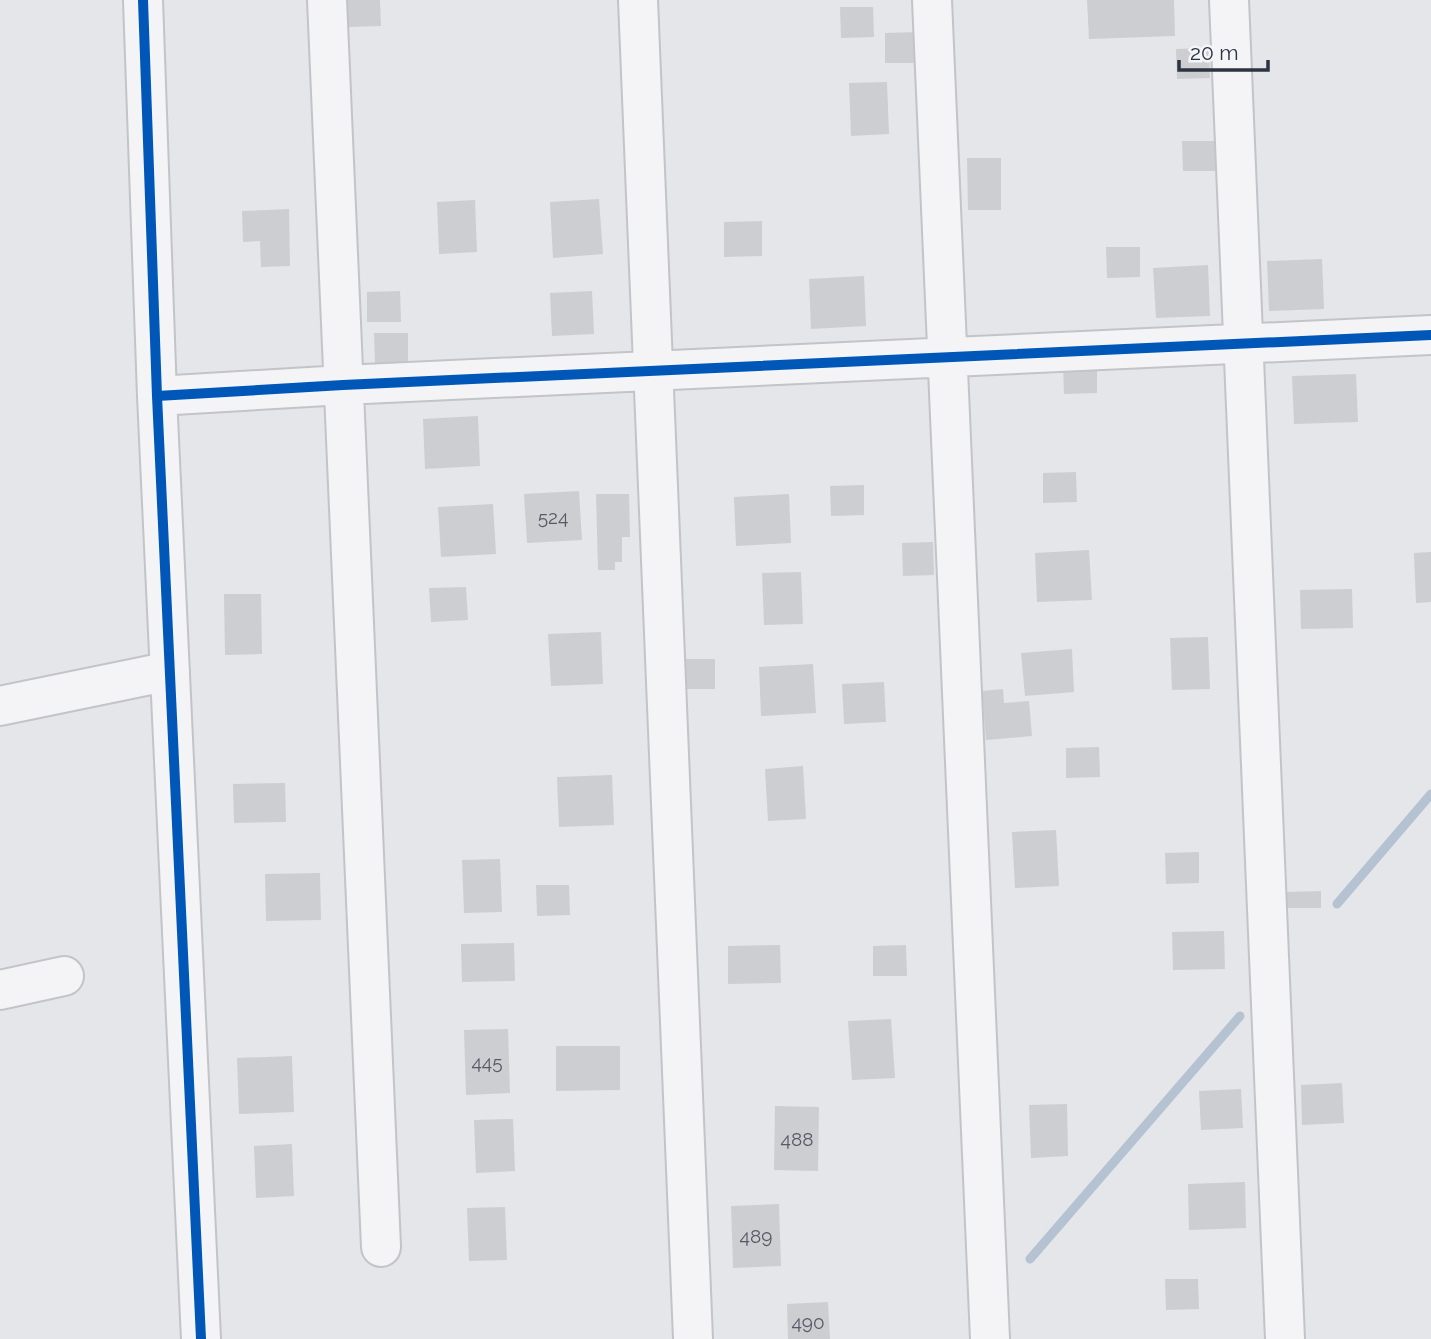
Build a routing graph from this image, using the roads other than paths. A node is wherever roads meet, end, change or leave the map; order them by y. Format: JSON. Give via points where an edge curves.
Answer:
{"nodes":[{"id":1,"x":143,"y":0,"type":"edge"},
{"id":2,"x":327,"y":0,"type":"edge"},
{"id":3,"x":638,"y":0,"type":"edge"},
{"id":4,"x":932,"y":0,"type":"edge"},
{"id":5,"x":1229,"y":0,"type":"edge"},
{"id":6,"x":1431,"y":335,"type":"edge"},
{"id":7,"x":1244,"y":344,"type":"junction"},
{"id":8,"x":948,"y":357,"type":"junction"},
{"id":9,"x":654,"y":371,"type":"junction"},
{"id":10,"x":343,"y":385,"type":"junction"},
{"id":11,"x":157,"y":396,"type":"junction"},
{"id":12,"x":170,"y":671,"type":"junction"},
{"id":13,"x":0,"y":706,"type":"edge"},
{"id":14,"x":64,"y":976,"type":"dead end"},
{"id":15,"x":0,"y":990,"type":"edge"},
{"id":16,"x":381,"y":1247,"type":"dead end"},
{"id":17,"x":201,"y":1339,"type":"edge"},
{"id":18,"x":693,"y":1339,"type":"edge"},
{"id":19,"x":990,"y":1339,"type":"edge"},
{"id":20,"x":1285,"y":1339,"type":"edge"}],
"edges":[{"from":1,"to":11,"type":"street"},
{"from":2,"to":10,"type":"street"},
{"from":3,"to":9,"type":"street"},
{"from":4,"to":8,"type":"street"},
{"from":5,"to":7,"type":"street"},
{"from":6,"to":7,"type":"street"},
{"from":7,"to":8,"type":"street"},
{"from":7,"to":20,"type":"street"},
{"from":8,"to":9,"type":"street"},
{"from":8,"to":19,"type":"street"},
{"from":9,"to":10,"type":"street"},
{"from":9,"to":18,"type":"street"},
{"from":10,"to":11,"type":"street"},
{"from":10,"to":16,"type":"street"},
{"from":11,"to":12,"type":"street"},
{"from":12,"to":13,"type":"street"},
{"from":12,"to":17,"type":"street"},
{"from":14,"to":15,"type":"street"}]}
